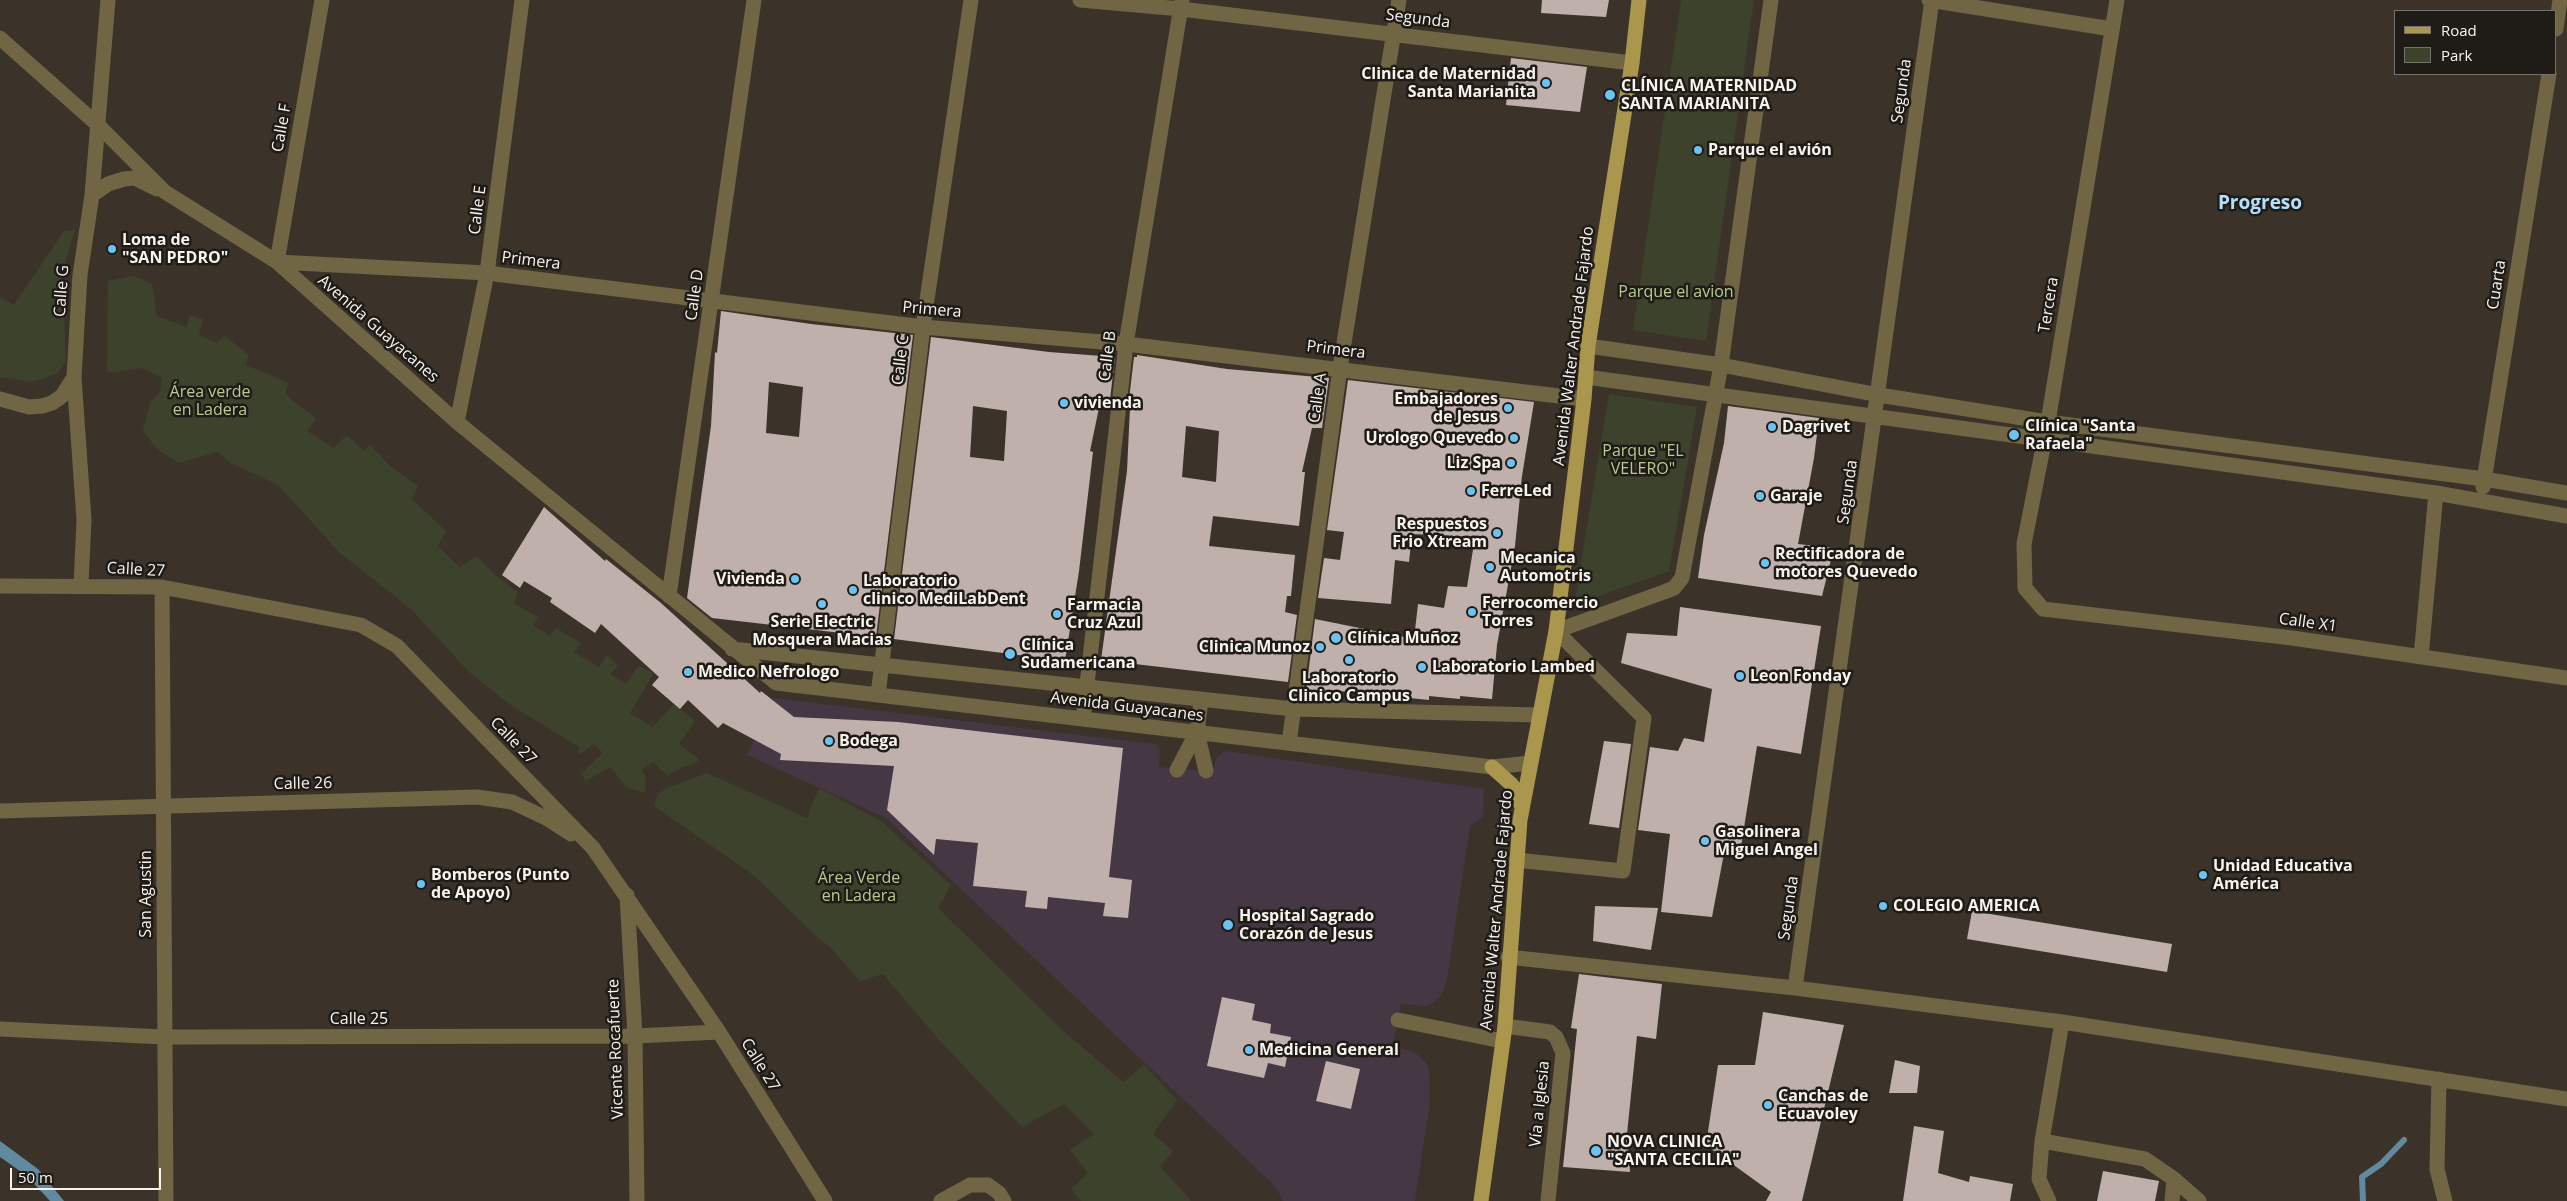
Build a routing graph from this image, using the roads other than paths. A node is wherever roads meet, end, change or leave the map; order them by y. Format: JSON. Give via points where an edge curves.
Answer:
{"nodes":[{"id":1,"x":108,"y":0,"type":"edge"},
{"id":2,"x":322,"y":0,"type":"edge"},
{"id":3,"x":522,"y":0,"type":"edge"},
{"id":4,"x":754,"y":0,"type":"edge"},
{"id":5,"x":971,"y":0,"type":"edge"},
{"id":6,"x":1080,"y":0,"type":"edge"},
{"id":7,"x":1399,"y":0,"type":"edge"},
{"id":8,"x":1639,"y":0,"type":"edge"},
{"id":9,"x":1771,"y":0,"type":"edge"},
{"id":10,"x":1931,"y":0,"type":"edge"},
{"id":11,"x":2117,"y":0,"type":"edge"},
{"id":12,"x":2560,"y":0,"type":"edge"},
{"id":13,"x":1181,"y":4,"type":"edge"},
{"id":14,"x":2557,"y":22,"type":"edge"},
{"id":15,"x":2112,"y":29,"type":"junction"},
{"id":16,"x":1394,"y":34,"type":"junction"},
{"id":17,"x":0,"y":38,"type":"edge"},
{"id":18,"x":1632,"y":63,"type":"junction"},
{"id":19,"x":2549,"y":75,"type":"edge"},
{"id":20,"x":98,"y":125,"type":"junction"},
{"id":21,"x":166,"y":192,"type":"junction"},
{"id":22,"x":92,"y":195,"type":"junction"},
{"id":23,"x":277,"y":262,"type":"junction"},
{"id":24,"x":487,"y":273,"type":"junction"},
{"id":25,"x":711,"y":302,"type":"junction"},
{"id":26,"x":922,"y":327,"type":"junction"},
{"id":27,"x":1126,"y":344,"type":"junction"},
{"id":28,"x":1588,"y":346,"type":"junction"},
{"id":29,"x":1721,"y":365,"type":"junction"},
{"id":30,"x":1340,"y":368,"type":"junction"},
{"id":31,"x":74,"y":377,"type":"junction"},
{"id":32,"x":1586,"y":377,"type":"junction"},
{"id":33,"x":1715,"y":394,"type":"junction"},
{"id":34,"x":1879,"y":395,"type":"junction"},
{"id":35,"x":1584,"y":398,"type":"junction"},
{"id":36,"x":0,"y":399,"type":"edge"},
{"id":37,"x":1876,"y":416,"type":"junction"},
{"id":38,"x":457,"y":422,"type":"junction"},
{"id":39,"x":2048,"y":422,"type":"junction"},
{"id":40,"x":2044,"y":440,"type":"junction"},
{"id":41,"x":2484,"y":479,"type":"junction"},
{"id":42,"x":2436,"y":493,"type":"junction"},
{"id":43,"x":2567,"y":493,"type":"edge"},
{"id":44,"x":2480,"y":501,"type":"junction"},
{"id":45,"x":2567,"y":516,"type":"edge"},
{"id":46,"x":81,"y":585,"type":"junction"},
{"id":47,"x":0,"y":586,"type":"edge"},
{"id":48,"x":162,"y":588,"type":"junction"},
{"id":49,"x":669,"y":596,"type":"junction"},
{"id":50,"x":2043,"y":610,"type":"joint"},
{"id":51,"x":1556,"y":632,"type":"junction"},
{"id":52,"x":732,"y":649,"type":"junction"},
{"id":53,"x":2421,"y":657,"type":"junction"},
{"id":54,"x":881,"y":665,"type":"junction"},
{"id":55,"x":2567,"y":678,"type":"edge"},
{"id":56,"x":1088,"y":687,"type":"junction"},
{"id":57,"x":878,"y":695,"type":"junction"},
{"id":58,"x":1202,"y":700,"type":"junction"},
{"id":59,"x":1293,"y":709,"type":"junction"},
{"id":60,"x":1540,"y":716,"type":"junction"},
{"id":61,"x":1083,"y":719,"type":"junction"},
{"id":62,"x":1196,"y":732,"type":"junction"},
{"id":63,"x":1289,"y":743,"type":"junction"},
{"id":64,"x":1530,"y":763,"type":"junction"},
{"id":65,"x":1492,"y":767,"type":"junction"},
{"id":66,"x":1177,"y":770,"type":"dead end"},
{"id":67,"x":1206,"y":770,"type":"dead end"},
{"id":68,"x":163,"y":804,"type":"junction"},
{"id":69,"x":0,"y":811,"type":"edge"},
{"id":70,"x":1520,"y":820,"type":"junction"},
{"id":71,"x":593,"y":848,"type":"junction"},
{"id":72,"x":1516,"y":860,"type":"junction"},
{"id":73,"x":627,"y":895,"type":"junction"},
{"id":74,"x":1508,"y":957,"type":"junction"},
{"id":75,"x":1795,"y":988,"type":"junction"},
{"id":76,"x":1398,"y":1020,"type":"dead end"},
{"id":77,"x":2062,"y":1022,"type":"junction"},
{"id":78,"x":0,"y":1029,"type":"edge"},
{"id":79,"x":719,"y":1032,"type":"junction"},
{"id":80,"x":1503,"y":1034,"type":"junction"},
{"id":81,"x":636,"y":1036,"type":"junction"},
{"id":82,"x":164,"y":1037,"type":"junction"},
{"id":83,"x":2439,"y":1080,"type":"junction"},
{"id":84,"x":2567,"y":1099,"type":"edge"},
{"id":85,"x":2042,"y":1141,"type":"junction"},
{"id":86,"x":2174,"y":1179,"type":"junction"},
{"id":87,"x":166,"y":1201,"type":"edge"},
{"id":88,"x":637,"y":1201,"type":"edge"},
{"id":89,"x":825,"y":1201,"type":"edge"},
{"id":90,"x":941,"y":1201,"type":"edge"},
{"id":91,"x":1004,"y":1201,"type":"edge"},
{"id":92,"x":1482,"y":1201,"type":"edge"},
{"id":93,"x":1548,"y":1201,"type":"edge"},
{"id":94,"x":2049,"y":1201,"type":"edge"},
{"id":95,"x":2172,"y":1201,"type":"edge"},
{"id":96,"x":2199,"y":1201,"type":"edge"},
{"id":97,"x":2445,"y":1201,"type":"edge"}],
"edges":[{"from":1,"to":20,"type":"street","name":"Calle G"},
{"from":2,"to":23,"type":"street","name":"Calle F"},
{"from":3,"to":24,"type":"street","name":"Calle E"},
{"from":4,"to":25,"type":"street","name":"Calle D"},
{"from":5,"to":26,"type":"street","name":"Calle C"},
{"from":6,"to":13,"type":"street","name":"Segunda"},
{"from":7,"to":16,"type":"street","name":"Calle A"},
{"from":8,"to":18,"type":"main road","name":"Avenida Walter Andrade Fajardo"},
{"from":9,"to":29,"type":"street"},
{"from":10,"to":15,"type":"street"},
{"from":10,"to":34,"type":"street","name":"Segunda"},
{"from":11,"to":15,"type":"street","name":"Tercera"},
{"from":12,"to":14,"type":"street"},
{"from":13,"to":16,"type":"street","name":"Segunda"},
{"from":13,"to":27,"type":"street","name":"Calle B"},
{"from":15,"to":39,"type":"street","name":"Tercera"},
{"from":16,"to":18,"type":"street","name":"Segunda"},
{"from":16,"to":30,"type":"street","name":"Calle A"},
{"from":17,"to":20,"type":"street","name":"Avenida Guayacanes"},
{"from":18,"to":28,"type":"main road","name":"Avenida Walter Andrade Fajardo"},
{"from":19,"to":41,"type":"street","name":"Cuarta"},
{"from":20,"to":21,"type":"street","name":"Avenida Guayacanes"},
{"from":20,"to":22,"type":"street","name":"Calle G"},
{"from":21,"to":22,"type":"street","via":[[135,178],[108,184]]},
{"from":21,"to":23,"type":"street","name":"Avenida Guayacanes"},
{"from":22,"to":31,"type":"street","name":"Calle G","via":[[80,275]]},
{"from":23,"to":24,"type":"street","name":"Primera"},
{"from":23,"to":38,"type":"street","name":"Avenida Guayacanes"},
{"from":24,"to":25,"type":"street","name":"Primera"},
{"from":24,"to":38,"type":"street","name":"Calle E"},
{"from":25,"to":26,"type":"street","name":"Primera"},
{"from":25,"to":49,"type":"street","name":"Calle D"},
{"from":26,"to":27,"type":"street","name":"Primera"},
{"from":26,"to":54,"type":"street","name":"Calle C"},
{"from":27,"to":30,"type":"street","name":"Primera"},
{"from":27,"to":56,"type":"street","name":"Calle B"},
{"from":28,"to":29,"type":"street"},
{"from":28,"to":32,"type":"main road","name":"Avenida Walter Andrade Fajardo"},
{"from":29,"to":33,"type":"street"},
{"from":29,"to":34,"type":"street"},
{"from":30,"to":35,"type":"street","name":"Primera"},
{"from":30,"to":59,"type":"street","name":"Calle A"},
{"from":31,"to":36,"type":"street","via":[[62,396],[42,406],[29,407]]},
{"from":31,"to":46,"type":"street","name":"Calle G","via":[[84,520]]},
{"from":32,"to":33,"type":"street"},
{"from":32,"to":35,"type":"main road","name":"Avenida Walter Andrade Fajardo"},
{"from":33,"to":37,"type":"street"},
{"from":33,"to":51,"type":"street","via":[[1682,578],[1674,588]]},
{"from":34,"to":37,"type":"street","name":"Segunda"},
{"from":34,"to":39,"type":"street"},
{"from":35,"to":51,"type":"main road","name":"Avenida Walter Andrade Fajardo"},
{"from":37,"to":40,"type":"street"},
{"from":37,"to":75,"type":"street","name":"Segunda"},
{"from":38,"to":49,"type":"street","name":"Avenida Guayacanes"},
{"from":39,"to":40,"type":"street","name":"Tercera"},
{"from":39,"to":41,"type":"street"},
{"from":40,"to":42,"type":"street"},
{"from":40,"to":50,"type":"street","name":"Tercera","via":[[2024,544],[2025,588]]},
{"from":41,"to":43,"type":"street"},
{"from":41,"to":44,"type":"street","name":"Cuarta"},
{"from":42,"to":44,"type":"street"},
{"from":42,"to":53,"type":"street"},
{"from":44,"to":45,"type":"street"},
{"from":46,"to":47,"type":"street","name":"Calle 27"},
{"from":46,"to":48,"type":"street","name":"Calle 27"},
{"from":48,"to":68,"type":"street","name":"San Agustin"},
{"from":48,"to":71,"type":"street","name":"Calle 27","via":[[361,625],[381,635],[397,646]]},
{"from":49,"to":52,"type":"street","name":"Avenida Guayacanes"},
{"from":50,"to":53,"type":"street","name":"Calle X1","via":[[2292,638]]},
{"from":51,"to":60,"type":"main road","name":"Avenida Walter Andrade Fajardo"},
{"from":51,"to":72,"type":"street","via":[[1644,718],[1623,871]]},
{"from":52,"to":54,"type":"street","name":"Avenida Guayacanes"},
{"from":52,"to":57,"type":"street","name":"Avenida Guayacanes","via":[[776,683]]},
{"from":53,"to":55,"type":"street","name":"Calle X1"},
{"from":54,"to":56,"type":"street","name":"Avenida Guayacanes"},
{"from":54,"to":57,"type":"street","name":"Calle C"},
{"from":56,"to":58,"type":"street","name":"Avenida Guayacanes"},
{"from":56,"to":61,"type":"street","name":"Calle B"},
{"from":57,"to":61,"type":"street","name":"Avenida Guayacanes"},
{"from":58,"to":59,"type":"street","name":"Avenida Guayacanes"},
{"from":58,"to":62,"type":"street"},
{"from":59,"to":60,"type":"street","name":"Avenida Guayacanes"},
{"from":59,"to":63,"type":"street","name":"Calle A"},
{"from":60,"to":64,"type":"main road","name":"Avenida Walter Andrade Fajardo"},
{"from":61,"to":62,"type":"street","name":"Avenida Guayacanes"},
{"from":62,"to":63,"type":"street","name":"Avenida Guayacanes"},
{"from":62,"to":66,"type":"street"},
{"from":62,"to":67,"type":"street"},
{"from":63,"to":65,"type":"street","name":"Avenida Guayacanes"},
{"from":64,"to":65,"type":"street","name":"Avenida Guayacanes"},
{"from":64,"to":70,"type":"main road","name":"Avenida Walter Andrade Fajardo"},
{"from":65,"to":70,"type":"main road","via":[[1522,799]]},
{"from":68,"to":69,"type":"street","name":"Calle 26"},
{"from":68,"to":71,"type":"street","name":"Calle 26","via":[[477,797],[512,802],[546,818]]},
{"from":68,"to":82,"type":"street","name":"San Agustin"},
{"from":70,"to":72,"type":"main road","name":"Avenida Walter Andrade Fajardo"},
{"from":71,"to":73,"type":"street","name":"Calle 27"},
{"from":72,"to":74,"type":"main road","name":"Avenida Walter Andrade Fajardo"},
{"from":73,"to":79,"type":"street","name":"Calle 27"},
{"from":73,"to":81,"type":"street","name":"Vicente Rocafuerte"},
{"from":74,"to":75,"type":"street"},
{"from":74,"to":80,"type":"main road","name":"Avenida Walter Andrade Fajardo"},
{"from":75,"to":77,"type":"street"},
{"from":76,"to":80,"type":"street"},
{"from":77,"to":83,"type":"street"},
{"from":77,"to":85,"type":"street"},
{"from":78,"to":82,"type":"street","name":"Calle 25"},
{"from":79,"to":81,"type":"street","name":"Calle 25"},
{"from":79,"to":89,"type":"street","name":"Calle 27"},
{"from":80,"to":92,"type":"main road","name":"Avenida Walter Andrade Fajardo"},
{"from":80,"to":93,"type":"street","name":"Vía a Iglesia","via":[[1550,1032],[1563,1053]]},
{"from":81,"to":82,"type":"street","name":"Calle 25"},
{"from":81,"to":88,"type":"street","name":"Vicente Rocafuerte"},
{"from":82,"to":87,"type":"street","name":"San Agustin"},
{"from":83,"to":84,"type":"street"},
{"from":83,"to":97,"type":"street","via":[[2437,1169]]},
{"from":85,"to":86,"type":"street","via":[[2145,1159]]},
{"from":85,"to":94,"type":"street","via":[[2039,1180]]},
{"from":86,"to":95,"type":"street"},
{"from":86,"to":96,"type":"street"},
{"from":90,"to":91,"type":"street","via":[[970,1185],[988,1185]]}]}
